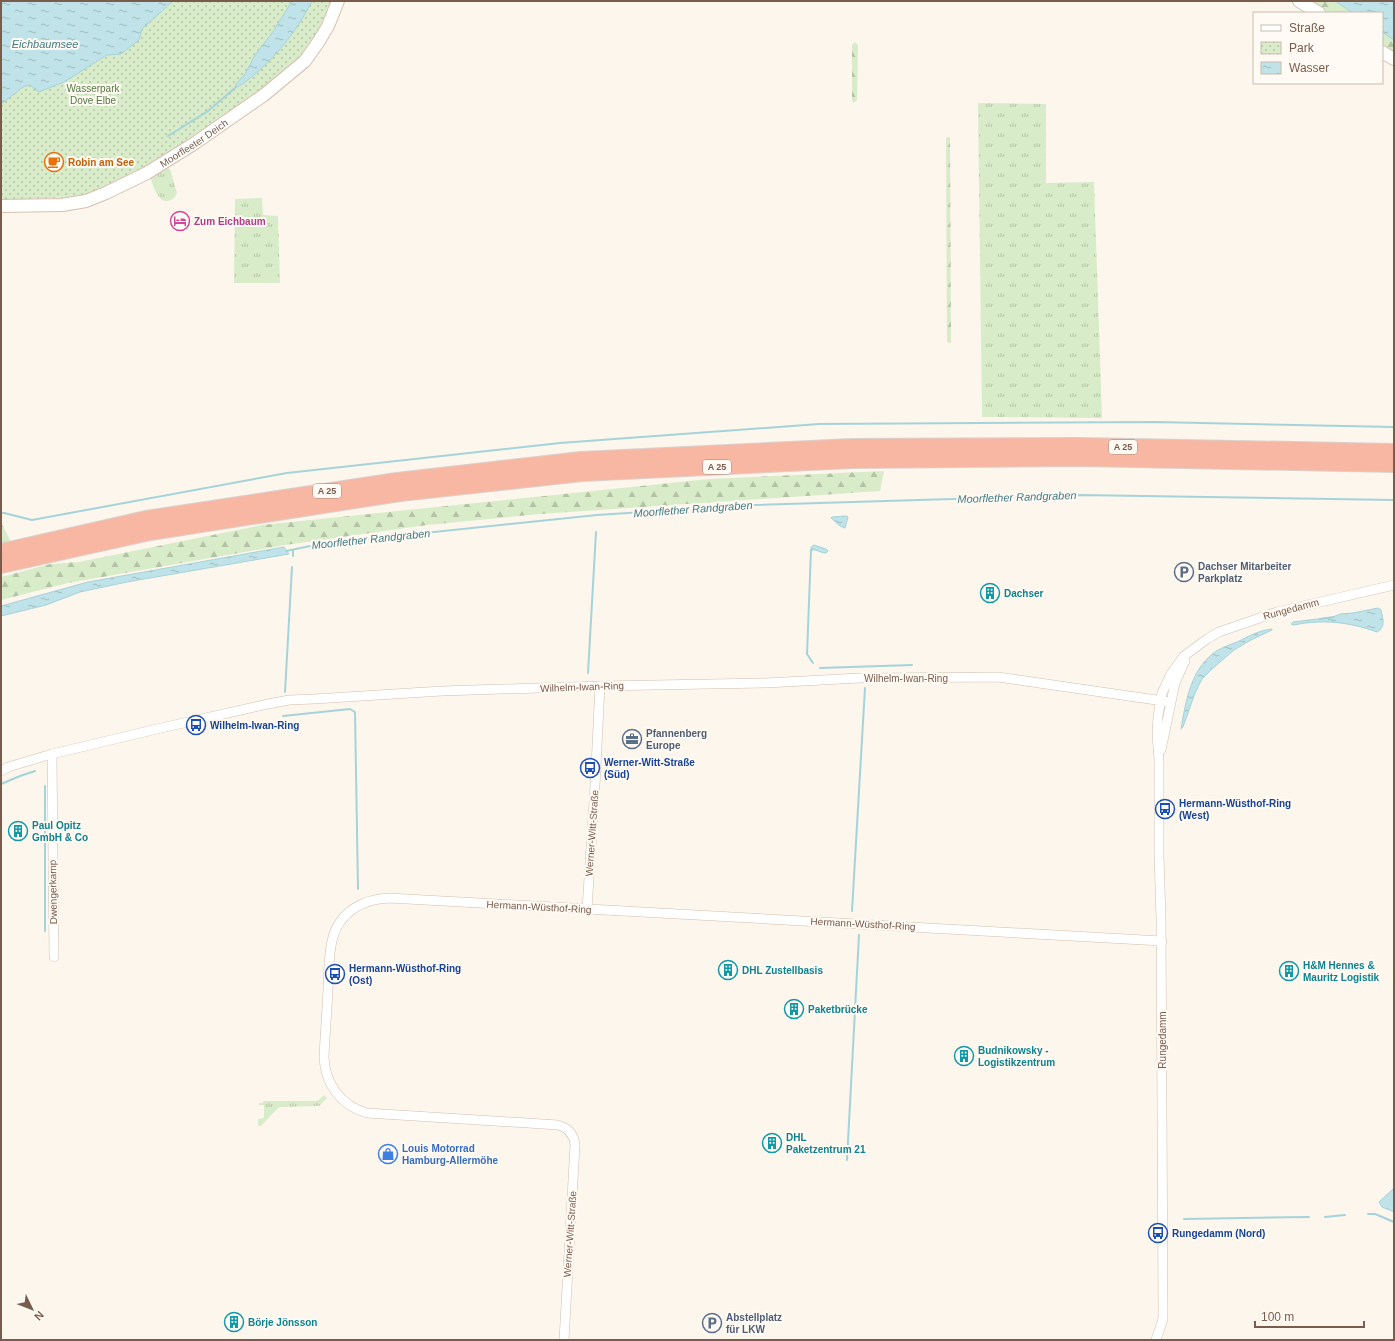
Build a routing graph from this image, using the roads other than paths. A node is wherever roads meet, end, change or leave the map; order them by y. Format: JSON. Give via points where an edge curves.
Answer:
{"nodes":[{"id":1,"x":338,"y":1,"type":"edge"},
{"id":2,"x":1299,"y":1,"type":"edge"},
{"id":3,"x":1317,"y":12,"type":"edge"},
{"id":4,"x":1383,"y":53,"type":"edge"},
{"id":5,"x":1394,"y":59,"type":"edge"},
{"id":6,"x":1,"y":206,"type":"edge"},
{"id":7,"x":1394,"y":452,"type":"edge"},
{"id":8,"x":1394,"y":464,"type":"edge"},
{"id":9,"x":1,"y":552,"type":"edge"},
{"id":10,"x":1,"y":565,"type":"edge"},
{"id":11,"x":1394,"y":585,"type":"edge"},
{"id":12,"x":1194,"y":648,"type":"junction"},
{"id":13,"x":600,"y":686,"type":"junction"},
{"id":14,"x":1160,"y":700,"type":"junction"},
{"id":15,"x":1170,"y":702,"type":"junction"},
{"id":16,"x":52,"y":754,"type":"junction"},
{"id":17,"x":1159,"y":762,"type":"junction"},
{"id":18,"x":1,"y":771,"type":"edge"},
{"id":19,"x":587,"y":909,"type":"junction"},
{"id":20,"x":1162,"y":941,"type":"junction"},
{"id":21,"x":54,"y":958,"type":"dead end"},
{"id":22,"x":568,"y":1130,"type":"joint"},
{"id":23,"x":1163,"y":1319,"type":"junction"},
{"id":24,"x":564,"y":1340,"type":"edge"},
{"id":25,"x":1156,"y":1340,"type":"edge"},
{"id":26,"x":1163,"y":1340,"type":"edge"}],
"edges":[{"from":1,"to":6,"type":"street","name":"Moorfleeter Deich","via":[[328,26],[305,61],[268,93],[158,166],[131,182],[86,201],[62,205]]},
{"from":2,"to":3,"type":"street"},
{"from":4,"to":5,"type":"street"},
{"from":7,"to":9,"type":"highway","number":"A 25","via":[[1081,446],[852,447],[581,460],[397,481],[146,519]]},
{"from":8,"to":10,"type":"highway","number":"A 25","via":[[1082,458],[860,460],[582,473],[400,493],[150,532]]},
{"from":11,"to":12,"type":"street","name":"Rungedamm","via":[[1277,612],[1219,632]]},
{"from":12,"to":14,"type":"street","name":"Rungedamm","via":[[1176,665]]},
{"from":12,"to":15,"type":"street","name":"Rungedamm","via":[[1181,668]]},
{"from":13,"to":14,"type":"street","name":"Wilhelm-Iwan-Ring","via":[[766,683],[860,678],[998,677]]},
{"from":13,"to":16,"type":"street","name":"Wilhelm-Iwan-Ring","via":[[442,691],[289,700]]},
{"from":13,"to":19,"type":"street","name":"Werner-Witt-Straße"},
{"from":14,"to":15,"type":"street","name":"Wilhelm-Iwan-Ring"},
{"from":14,"to":17,"type":"street","name":"Rungedamm","via":[[1157,725]]},
{"from":15,"to":17,"type":"street","name":"Rungedamm"},
{"from":16,"to":18,"type":"street","name":"Wilhelm-Iwan-Ring"},
{"from":16,"to":21,"type":"street","name":"Dwengerkamp"},
{"from":17,"to":20,"type":"street","name":"Rungedamm"},
{"from":19,"to":20,"type":"street","name":"Hermann-Wüsthof-Ring"},
{"from":19,"to":22,"type":"street","name":"Hermann-Wüsthof-Ring","via":[[389,898],[374,900],[354,908],[341,921],[332,938],[329,961],[324,1063],[332,1088],[351,1106],[362,1112],[380,1115],[558,1125]]},
{"from":20,"to":23,"type":"street","name":"Rungedamm"},
{"from":22,"to":24,"type":"street","name":"Werner-Witt-Straße","via":[[572,1134],[575,1146]]},
{"from":23,"to":25,"type":"street","name":"Rungedamm"},
{"from":23,"to":26,"type":"street","name":"Rungedamm"}]}
